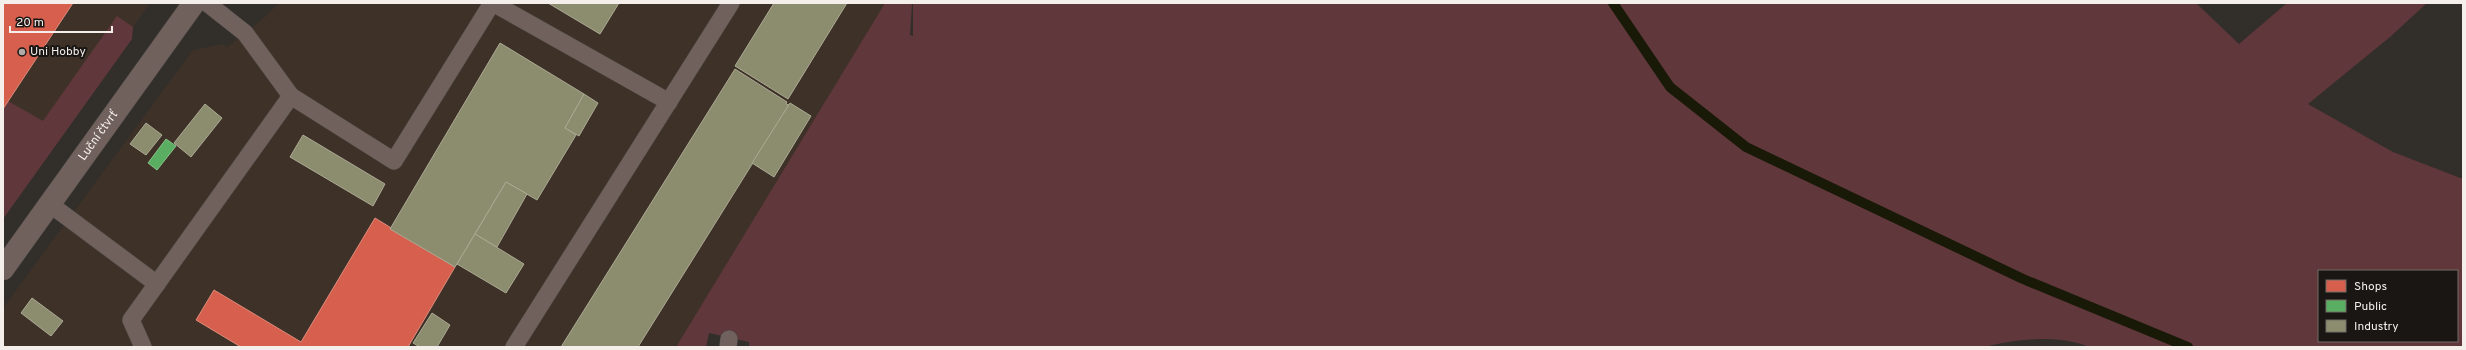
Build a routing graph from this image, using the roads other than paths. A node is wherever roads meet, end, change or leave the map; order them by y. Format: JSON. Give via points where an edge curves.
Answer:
{"nodes":[{"id":1,"x":194,"y":3,"type":"edge"},
{"id":2,"x":207,"y":3,"type":"edge"},
{"id":3,"x":492,"y":3,"type":"edge"},
{"id":4,"x":732,"y":3,"type":"edge"},
{"id":5,"x":291,"y":96,"type":"junction"},
{"id":6,"x":669,"y":102,"type":"junction"},
{"id":7,"x":51,"y":205,"type":"junction"},
{"id":8,"x":3,"y":269,"type":"edge"},
{"id":9,"x":157,"y":284,"type":"junction"},
{"id":10,"x":143,"y":347,"type":"edge"},
{"id":11,"x":514,"y":347,"type":"edge"}],
"edges":[{"from":1,"to":7,"type":"street","name":"Luční čtvrť"},
{"from":2,"to":5,"type":"lane","via":[[245,33]]},
{"from":3,"to":5,"type":"lane","via":[[394,161]]},
{"from":3,"to":6,"type":"lane"},
{"from":4,"to":6,"type":"lane"},
{"from":5,"to":9,"type":"lane"},
{"from":6,"to":11,"type":"lane"},
{"from":7,"to":8,"type":"street","name":"Luční čtvrť"},
{"from":7,"to":9,"type":"lane"},
{"from":9,"to":10,"type":"lane","via":[[131,320]]}]}
